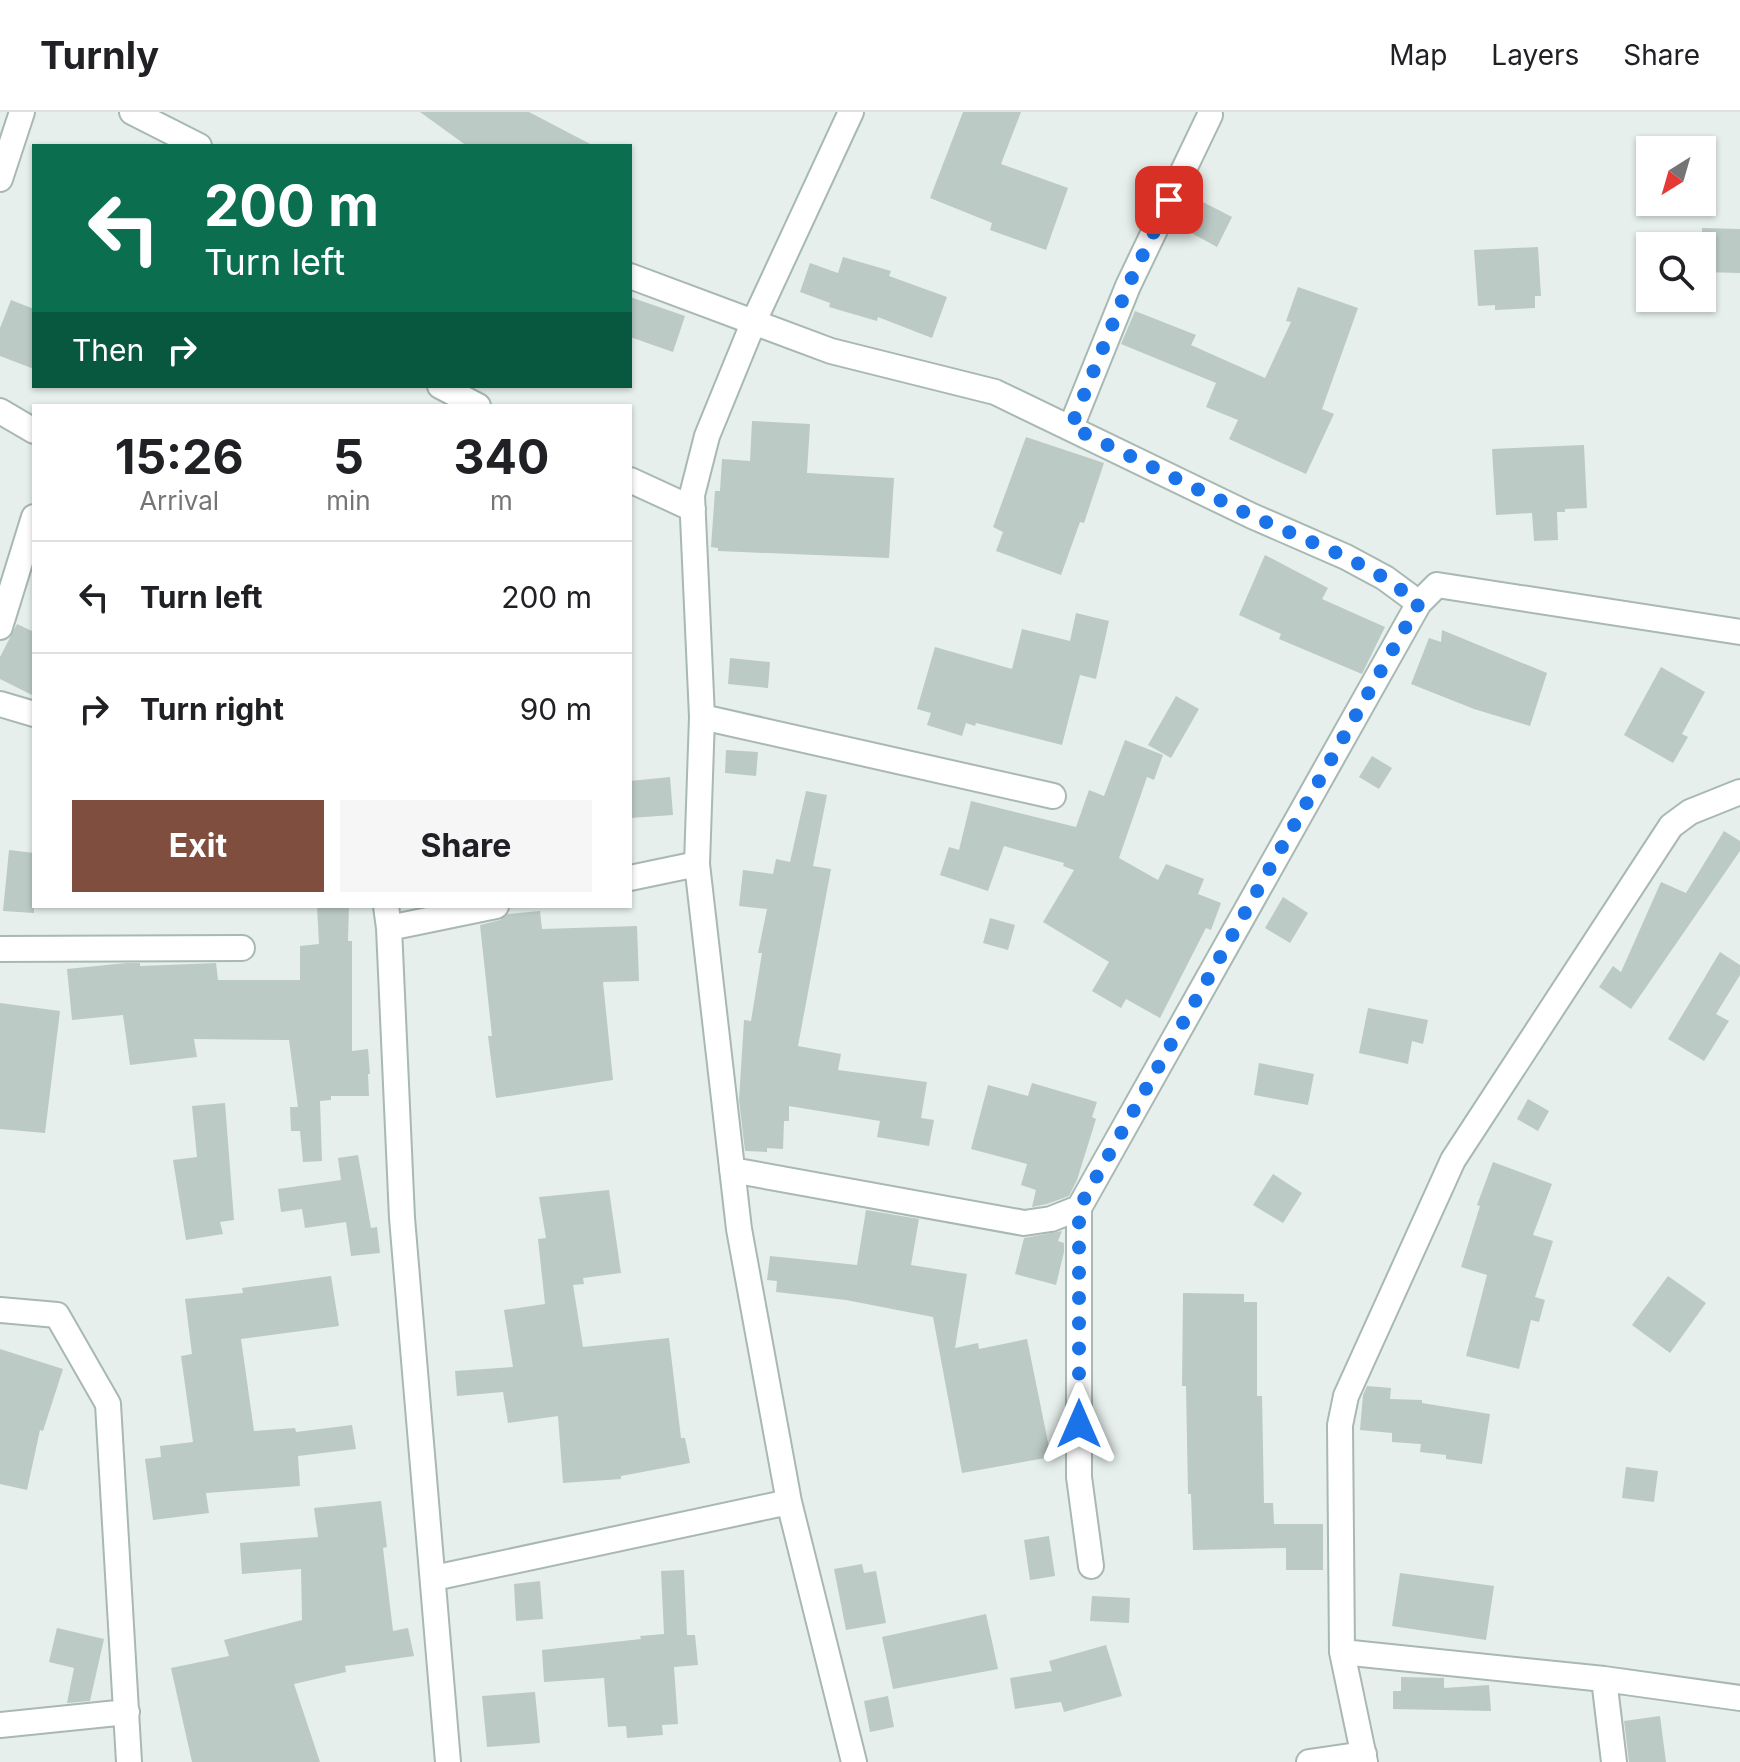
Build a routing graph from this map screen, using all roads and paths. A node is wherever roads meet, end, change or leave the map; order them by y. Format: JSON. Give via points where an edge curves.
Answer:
{"nodes":[{"id":1,"x":22,"y":112,"type":"edge"},
{"id":2,"x":132,"y":112,"type":"edge"},
{"id":3,"x":851,"y":112,"type":"edge"},
{"id":4,"x":1210,"y":115,"type":"dead end"},
{"id":5,"x":195,"y":144,"type":"edge"},
{"id":6,"x":0,"y":179,"type":"edge"},
{"id":7,"x":632,"y":277,"type":"edge"},
{"id":8,"x":754,"y":321,"type":"junction"},
{"id":9,"x":444,"y":388,"type":"edge"},
{"id":10,"x":474,"y":404,"type":"edge"},
{"id":11,"x":0,"y":411,"type":"edge"},
{"id":12,"x":1071,"y":427,"type":"junction"},
{"id":13,"x":32,"y":430,"type":"edge"},
{"id":14,"x":632,"y":481,"type":"edge"},
{"id":15,"x":693,"y":509,"type":"junction"},
{"id":16,"x":32,"y":522,"type":"edge"},
{"id":17,"x":5,"y":595,"type":"edge"},
{"id":18,"x":1419,"y":603,"type":"junction"},
{"id":19,"x":0,"y":627,"type":"edge"},
{"id":20,"x":1740,"y":632,"type":"edge"},
{"id":21,"x":0,"y":704,"type":"edge"},
{"id":22,"x":32,"y":713,"type":"edge"},
{"id":23,"x":702,"y":717,"type":"junction"},
{"id":24,"x":1740,"y":792,"type":"edge"},
{"id":25,"x":1053,"y":796,"type":"dead end"},
{"id":26,"x":697,"y":864,"type":"junction"},
{"id":27,"x":632,"y":878,"type":"edge"},
{"id":28,"x":476,"y":908,"type":"edge"},
{"id":29,"x":388,"y":917,"type":"edge"},
{"id":30,"x":242,"y":948,"type":"dead end"},
{"id":31,"x":0,"y":949,"type":"edge"},
{"id":32,"x":732,"y":1170,"type":"junction"},
{"id":33,"x":1079,"y":1208,"type":"junction"},
{"id":34,"x":0,"y":1310,"type":"edge"},
{"id":35,"x":789,"y":1502,"type":"junction"},
{"id":36,"x":1091,"y":1566,"type":"dead end"},
{"id":37,"x":434,"y":1578,"type":"junction"},
{"id":38,"x":1342,"y":1652,"type":"junction"},
{"id":39,"x":1604,"y":1679,"type":"junction"},
{"id":40,"x":1740,"y":1698,"type":"edge"},
{"id":41,"x":127,"y":1712,"type":"junction"},
{"id":42,"x":0,"y":1725,"type":"edge"},
{"id":43,"x":1365,"y":1758,"type":"edge"},
{"id":44,"x":848,"y":1760,"type":"edge"},
{"id":45,"x":129,"y":1762,"type":"edge"},
{"id":46,"x":448,"y":1762,"type":"edge"},
{"id":47,"x":1309,"y":1762,"type":"edge"},
{"id":48,"x":1614,"y":1762,"type":"edge"}],
"edges":[{"from":1,"to":6,"type":"street"},
{"from":2,"to":5,"type":"street"},
{"from":3,"to":8,"type":"street"},
{"from":4,"to":12,"type":"street","via":[[1128,286]]},
{"from":7,"to":8,"type":"street"},
{"from":8,"to":12,"type":"street","via":[[831,351],[995,392]]},
{"from":8,"to":15,"type":"street","via":[[707,436]]},
{"from":9,"to":10,"type":"street"},
{"from":11,"to":13,"type":"street"},
{"from":12,"to":18,"type":"street","via":[[1346,557]]},
{"from":14,"to":15,"type":"street"},
{"from":15,"to":23,"type":"street"},
{"from":16,"to":17,"type":"street"},
{"from":17,"to":19,"type":"street"},
{"from":18,"to":20,"type":"street","via":[[1437,585]]},
{"from":18,"to":33,"type":"street"},
{"from":21,"to":22,"type":"street"},
{"from":23,"to":25,"type":"street"},
{"from":23,"to":26,"type":"street"},
{"from":24,"to":38,"type":"street","via":[[1690,812],[1671,826],[1453,1160],[1346,1396],[1340,1425]]},
{"from":26,"to":27,"type":"street"},
{"from":26,"to":32,"type":"street"},
{"from":28,"to":29,"type":"street"},
{"from":29,"to":37,"type":"street","via":[[402,1218]]},
{"from":30,"to":31,"type":"street"},
{"from":32,"to":33,"type":"street","via":[[1024,1223]]},
{"from":32,"to":35,"type":"street"},
{"from":33,"to":36,"type":"street","via":[[1079,1477]]},
{"from":34,"to":41,"type":"street","via":[[57,1315],[108,1404]]},
{"from":35,"to":37,"type":"street"},
{"from":35,"to":44,"type":"street"},
{"from":37,"to":46,"type":"street"},
{"from":38,"to":39,"type":"street"},
{"from":38,"to":43,"type":"street"},
{"from":39,"to":40,"type":"street"},
{"from":39,"to":48,"type":"street"},
{"from":41,"to":42,"type":"street"},
{"from":41,"to":45,"type":"street"},
{"from":43,"to":47,"type":"street"}]}
